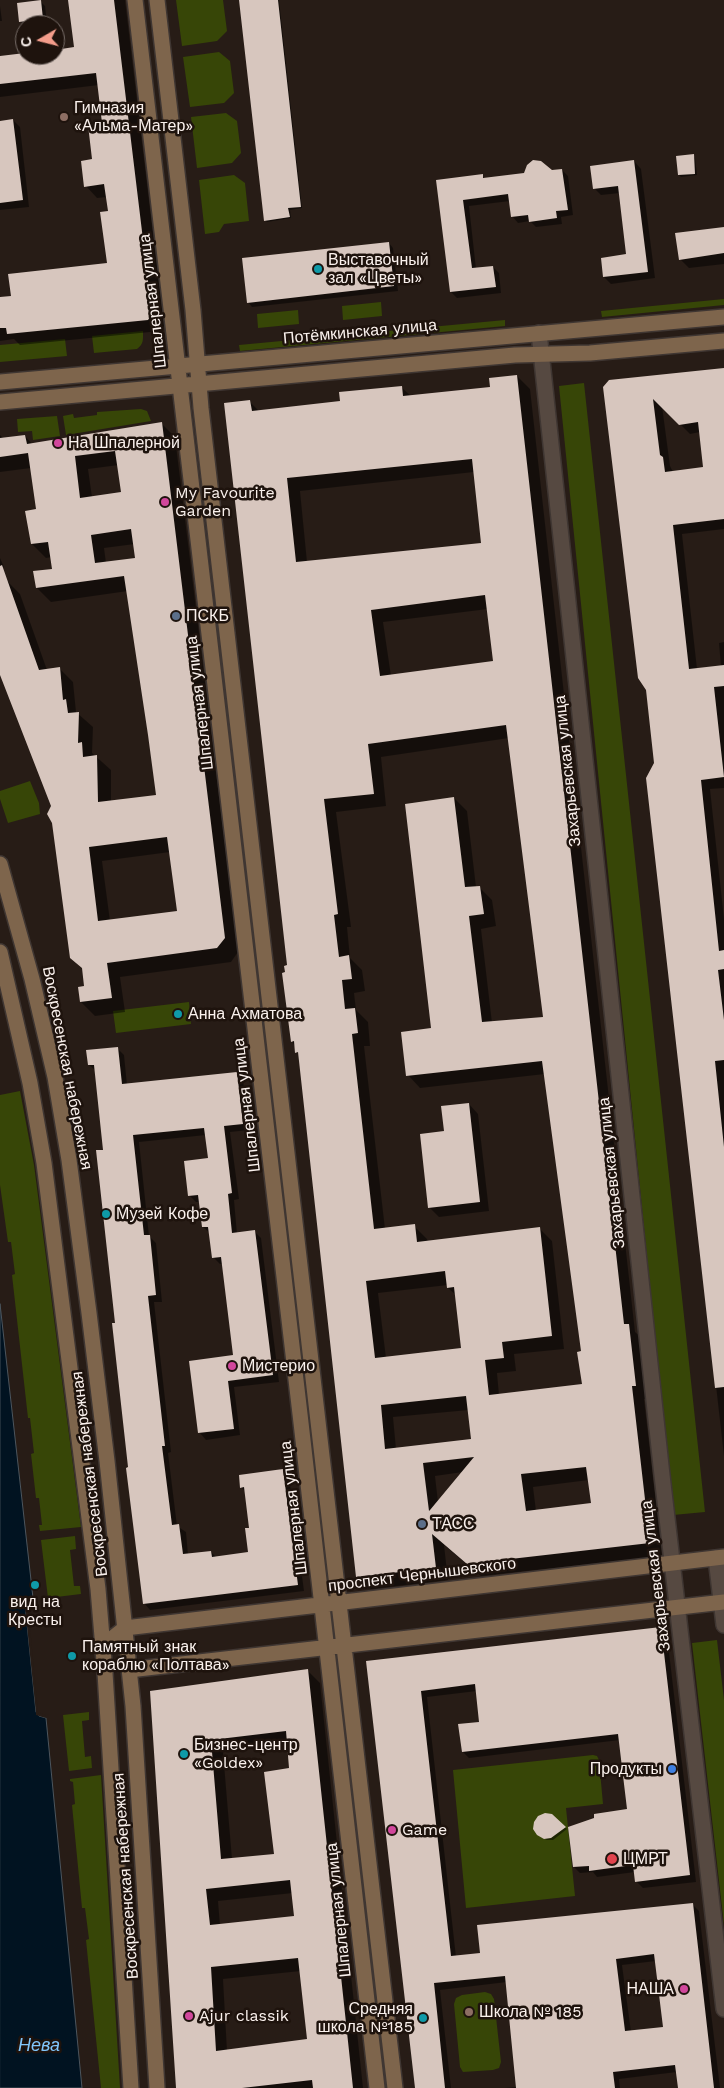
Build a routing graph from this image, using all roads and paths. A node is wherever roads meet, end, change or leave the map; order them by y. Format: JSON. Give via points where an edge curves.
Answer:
{"nodes":[{"id":1,"x":135,"y":0,"type":"edge"},
{"id":2,"x":157,"y":0,"type":"edge"},
{"id":3,"x":724,"y":317,"type":"edge"},
{"id":4,"x":539,"y":333,"type":"junction"},
{"id":5,"x":724,"y":341,"type":"edge"},
{"id":6,"x":541,"y":354,"type":"junction"},
{"id":7,"x":198,"y":365,"type":"junction"},
{"id":8,"x":179,"y":367,"type":"junction"},
{"id":9,"x":0,"y":382,"type":"edge"},
{"id":10,"x":200,"y":384,"type":"junction"},
{"id":11,"x":181,"y":386,"type":"junction"},
{"id":12,"x":0,"y":402,"type":"edge"},
{"id":13,"x":0,"y":864,"type":"edge"},
{"id":14,"x":0,"y":952,"type":"edge"},
{"id":15,"x":720,"y":1558,"type":"edge"},
{"id":16,"x":672,"y":1563,"type":"junction"},
{"id":17,"x":340,"y":1602,"type":"junction"},
{"id":18,"x":723,"y":1602,"type":"edge"},
{"id":19,"x":322,"y":1605,"type":"junction"},
{"id":20,"x":677,"y":1608,"type":"junction"},
{"id":21,"x":724,"y":1625,"type":"edge"},
{"id":22,"x":125,"y":1628,"type":"junction"},
{"id":23,"x":345,"y":1646,"type":"junction"},
{"id":24,"x":327,"y":1648,"type":"junction"},
{"id":25,"x":104,"y":1650,"type":"junction"},
{"id":26,"x":129,"y":1670,"type":"junction"},
{"id":27,"x":720,"y":1945,"type":"edge"},
{"id":28,"x":724,"y":2009,"type":"edge"},
{"id":29,"x":131,"y":2088,"type":"edge"},
{"id":30,"x":156,"y":2088,"type":"edge"},
{"id":31,"x":377,"y":2088,"type":"edge"},
{"id":32,"x":395,"y":2088,"type":"edge"}],
"edges":[{"from":1,"to":8,"type":"street","name":"Шпалерная улица"},
{"from":2,"to":7,"type":"street"},
{"from":3,"to":4,"type":"street","name":"Потёмкинская улица"},
{"from":4,"to":6,"type":"street","name":"Захарьевская улица"},
{"from":4,"to":7,"type":"street","name":"Потёмкинская улица"},
{"from":5,"to":6,"type":"street"},
{"from":6,"to":10,"type":"street"},
{"from":6,"to":16,"type":"street","name":"Захарьевская улица"},
{"from":7,"to":8,"type":"street","name":"Потёмкинская улица"},
{"from":7,"to":10,"type":"street"},
{"from":8,"to":9,"type":"street","name":"Потёмкинская улица"},
{"from":8,"to":11,"type":"street","name":"Шпалерная улица"},
{"from":10,"to":11,"type":"street"},
{"from":10,"to":17,"type":"street"},
{"from":11,"to":12,"type":"street"},
{"from":11,"to":19,"type":"street","name":"Шпалерная улица"},
{"from":13,"to":22,"type":"street","name":"Воскресенская набережная","via":[[32,980],[69,1160]]},
{"from":14,"to":25,"type":"street","name":"Воскресенская набережная","via":[[30,1082],[44,1163]]},
{"from":15,"to":16,"type":"street","name":"проспект Чернышевского"},
{"from":15,"to":18,"type":"street"},
{"from":16,"to":17,"type":"street","name":"проспект Чернышевского"},
{"from":16,"to":20,"type":"street","name":"Захарьевская улица"},
{"from":17,"to":19,"type":"street","name":"проспект Чернышевского"},
{"from":17,"to":23,"type":"street"},
{"from":18,"to":20,"type":"street"},
{"from":18,"to":21,"type":"street"},
{"from":19,"to":22,"type":"street","name":"проспект Чернышевского"},
{"from":19,"to":24,"type":"street","name":"Шпалерная улица"},
{"from":20,"to":23,"type":"street"},
{"from":20,"to":27,"type":"street","name":"Захарьевская улица"},
{"from":22,"to":25,"type":"street","via":[[110,1640]]},
{"from":22,"to":26,"type":"street","name":"Воскресенская набережная"},
{"from":23,"to":24,"type":"street"},
{"from":23,"to":32,"type":"street"},
{"from":24,"to":26,"type":"street"},
{"from":24,"to":31,"type":"street","name":"Шпалерная улица"},
{"from":25,"to":29,"type":"street","name":"Воскресенская набережная"},
{"from":26,"to":30,"type":"street","name":"Воскресенская набережная"},
{"from":27,"to":28,"type":"street","name":"Захарьевская улица"}]}
